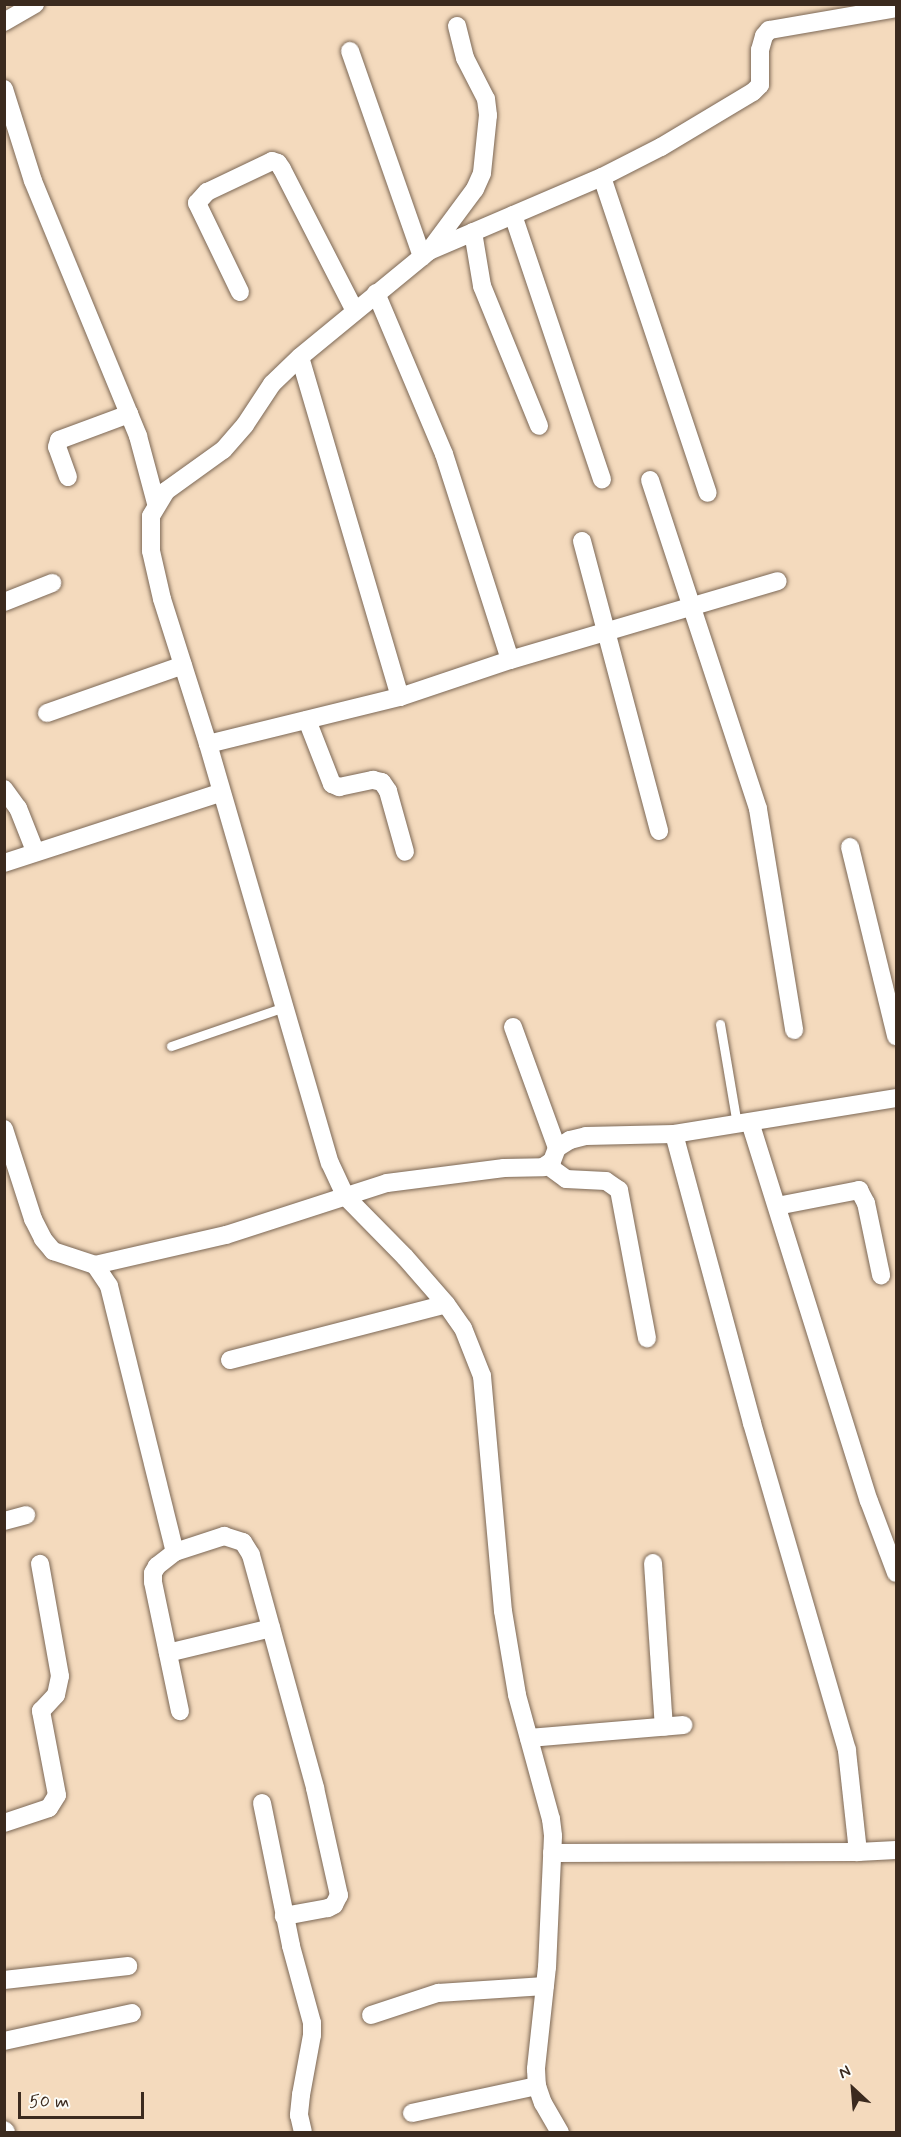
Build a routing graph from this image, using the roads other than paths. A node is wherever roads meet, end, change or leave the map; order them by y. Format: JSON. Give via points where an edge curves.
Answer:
{"nodes":[{"id":1,"x":35,"y":4,"type":"edge"},
{"id":2,"x":897,"y":8,"type":"edge"},
{"id":3,"x":4,"y":22,"type":"edge"},
{"id":4,"x":457,"y":26,"type":"dead end"},
{"id":5,"x":350,"y":51,"type":"dead end"},
{"id":6,"x":4,"y":89,"type":"edge"},
{"id":7,"x":602,"y":177,"type":"junction"},
{"id":8,"x":513,"y":215,"type":"junction"},
{"id":9,"x":473,"y":232,"type":"junction"},
{"id":10,"x":425,"y":254,"type":"junction"},
{"id":11,"x":240,"y":292,"type":"dead end"},
{"id":12,"x":376,"y":293,"type":"junction"},
{"id":13,"x":355,"y":310,"type":"junction"},
{"id":14,"x":300,"y":357,"type":"junction"},
{"id":15,"x":129,"y":414,"type":"junction"},
{"id":16,"x":539,"y":426,"type":"dead end"},
{"id":17,"x":68,"y":477,"type":"dead end"},
{"id":18,"x":602,"y":479,"type":"dead end"},
{"id":19,"x":650,"y":480,"type":"dead end"},
{"id":20,"x":708,"y":493,"type":"dead end"},
{"id":21,"x":156,"y":503,"type":"junction"},
{"id":22,"x":582,"y":541,"type":"dead end"},
{"id":23,"x":778,"y":581,"type":"dead end"},
{"id":24,"x":52,"y":584,"type":"dead end"},
{"id":25,"x":4,"y":602,"type":"edge"},
{"id":26,"x":691,"y":608,"type":"junction"},
{"id":27,"x":606,"y":631,"type":"junction"},
{"id":28,"x":510,"y":660,"type":"junction"},
{"id":29,"x":183,"y":665,"type":"junction"},
{"id":30,"x":400,"y":697,"type":"junction"},
{"id":31,"x":47,"y":713,"type":"dead end"},
{"id":32,"x":307,"y":720,"type":"junction"},
{"id":33,"x":208,"y":744,"type":"junction"},
{"id":34,"x":4,"y":789,"type":"edge"},
{"id":35,"x":220,"y":793,"type":"junction"},
{"id":36,"x":659,"y":831,"type":"dead end"},
{"id":37,"x":850,"y":847,"type":"dead end"},
{"id":38,"x":35,"y":851,"type":"junction"},
{"id":39,"x":405,"y":852,"type":"dead end"},
{"id":40,"x":4,"y":862,"type":"edge"},
{"id":41,"x":284,"y":1007,"type":"junction"},
{"id":42,"x":720,"y":1024,"type":"dead end"},
{"id":43,"x":513,"y":1027,"type":"dead end"},
{"id":44,"x":794,"y":1030,"type":"dead end"},
{"id":45,"x":897,"y":1036,"type":"edge"},
{"id":46,"x":171,"y":1046,"type":"dead end"},
{"id":47,"x":897,"y":1098,"type":"edge"},
{"id":48,"x":744,"y":1123,"type":"junction"},
{"id":49,"x":4,"y":1129,"type":"edge"},
{"id":50,"x":674,"y":1134,"type":"junction"},
{"id":51,"x":557,"y":1148,"type":"junction"},
{"id":52,"x":547,"y":1165,"type":"junction"},
{"id":53,"x":346,"y":1197,"type":"junction"},
{"id":54,"x":777,"y":1206,"type":"junction"},
{"id":55,"x":95,"y":1265,"type":"junction"},
{"id":56,"x":881,"y":1275,"type":"dead end"},
{"id":57,"x":446,"y":1304,"type":"junction"},
{"id":58,"x":647,"y":1338,"type":"dead end"},
{"id":59,"x":230,"y":1360,"type":"dead end"},
{"id":60,"x":26,"y":1515,"type":"dead end"},
{"id":61,"x":4,"y":1521,"type":"edge"},
{"id":62,"x":175,"y":1551,"type":"junction"},
{"id":63,"x":652,"y":1563,"type":"dead end"},
{"id":64,"x":40,"y":1564,"type":"dead end"},
{"id":65,"x":897,"y":1573,"type":"edge"},
{"id":66,"x":271,"y":1628,"type":"junction"},
{"id":67,"x":168,"y":1653,"type":"junction"},
{"id":68,"x":180,"y":1711,"type":"dead end"},
{"id":69,"x":683,"y":1725,"type":"dead end"},
{"id":70,"x":664,"y":1727,"type":"junction"},
{"id":71,"x":529,"y":1738,"type":"junction"},
{"id":72,"x":262,"y":1803,"type":"dead end"},
{"id":73,"x":4,"y":1822,"type":"edge"},
{"id":74,"x":897,"y":1850,"type":"edge"},
{"id":75,"x":858,"y":1852,"type":"junction"},
{"id":76,"x":552,"y":1853,"type":"junction"},
{"id":77,"x":284,"y":1916,"type":"junction"},
{"id":78,"x":128,"y":1966,"type":"dead end"},
{"id":79,"x":4,"y":1980,"type":"edge"},
{"id":80,"x":545,"y":1986,"type":"junction"},
{"id":81,"x":132,"y":2013,"type":"dead end"},
{"id":82,"x":371,"y":2015,"type":"dead end"},
{"id":83,"x":4,"y":2041,"type":"edge"},
{"id":84,"x":537,"y":2086,"type":"junction"},
{"id":85,"x":412,"y":2113,"type":"dead end"},
{"id":86,"x":303,"y":2133,"type":"edge"},
{"id":87,"x":560,"y":2133,"type":"edge"}],
"edges":[{"from":1,"to":3,"type":"street"},
{"from":2,"to":7,"type":"street","via":[[769,30],[760,50],[760,86],[661,147]]},
{"from":4,"to":10,"type":"street","via":[[465,58],[486,99],[482,173],[475,189]]},
{"from":5,"to":10,"type":"street"},
{"from":6,"to":15,"type":"street","via":[[33,181]]},
{"from":7,"to":8,"type":"street"},
{"from":7,"to":20,"type":"street"},
{"from":8,"to":9,"type":"street"},
{"from":8,"to":18,"type":"street"},
{"from":9,"to":10,"type":"street"},
{"from":9,"to":16,"type":"street","via":[[485,296]]},
{"from":10,"to":12,"type":"street"},
{"from":11,"to":13,"type":"street","via":[[197,203],[207,192],[272,161],[282,169]]},
{"from":12,"to":13,"type":"street"},
{"from":12,"to":28,"type":"street","via":[[444,454]]},
{"from":13,"to":14,"type":"street"},
{"from":14,"to":21,"type":"street","via":[[272,384],[223,450],[166,491]]},
{"from":14,"to":30,"type":"street"},
{"from":15,"to":17,"type":"street","via":[[59,440],[57,447]]},
{"from":15,"to":21,"type":"street"},
{"from":19,"to":26,"type":"street"},
{"from":21,"to":29,"type":"street","via":[[151,516],[151,551]]},
{"from":22,"to":27,"type":"street"},
{"from":23,"to":26,"type":"street"},
{"from":24,"to":25,"type":"street"},
{"from":26,"to":27,"type":"street"},
{"from":26,"to":44,"type":"street","via":[[758,809]]},
{"from":27,"to":28,"type":"street"},
{"from":27,"to":36,"type":"street"},
{"from":28,"to":30,"type":"street"},
{"from":29,"to":31,"type":"street"},
{"from":29,"to":33,"type":"street"},
{"from":30,"to":32,"type":"street"},
{"from":32,"to":33,"type":"street"},
{"from":32,"to":39,"type":"street","via":[[332,784],[339,787],[373,780],[382,782]]},
{"from":33,"to":35,"type":"street"},
{"from":34,"to":38,"type":"street","via":[[18,808]]},
{"from":35,"to":38,"type":"street"},
{"from":35,"to":41,"type":"street"},
{"from":37,"to":45,"type":"street"},
{"from":38,"to":40,"type":"street"},
{"from":41,"to":46,"type":"lane"},
{"from":41,"to":53,"type":"street","via":[[330,1163]]},
{"from":42,"to":48,"type":"lane"},
{"from":43,"to":51,"type":"street"},
{"from":47,"to":48,"type":"street"},
{"from":48,"to":50,"type":"street"},
{"from":48,"to":54,"type":"street"},
{"from":49,"to":55,"type":"street","via":[[43,1239],[53,1251]]},
{"from":50,"to":51,"type":"street","via":[[586,1136]]},
{"from":50,"to":75,"type":"street","via":[[752,1423],[847,1750]]},
{"from":51,"to":52,"type":"street"},
{"from":52,"to":53,"type":"street","via":[[409,1179]]},
{"from":52,"to":58,"type":"street","via":[[566,1179],[606,1181],[619,1190]]},
{"from":53,"to":55,"type":"street","via":[[226,1235]]},
{"from":53,"to":57,"type":"street"},
{"from":54,"to":56,"type":"street","via":[[859,1190],[866,1203]]},
{"from":54,"to":65,"type":"street","via":[[869,1501]]},
{"from":55,"to":62,"type":"street","via":[[109,1286]]},
{"from":57,"to":59,"type":"street"},
{"from":57,"to":71,"type":"street","via":[[463,1328],[482,1376],[503,1611],[517,1695]]},
{"from":60,"to":61,"type":"street"},
{"from":62,"to":66,"type":"street","via":[[224,1536],[243,1542],[251,1555]]},
{"from":62,"to":67,"type":"street","via":[[153,1572]]},
{"from":63,"to":70,"type":"street"},
{"from":64,"to":73,"type":"street","via":[[60,1676],[56,1695],[41,1711],[57,1795],[49,1808]]},
{"from":66,"to":67,"type":"street"},
{"from":66,"to":77,"type":"street","via":[[315,1788],[339,1895],[328,1908]]},
{"from":67,"to":68,"type":"street"},
{"from":69,"to":70,"type":"street"},
{"from":70,"to":71,"type":"street"},
{"from":71,"to":76,"type":"street","via":[[550,1819]]},
{"from":72,"to":77,"type":"street"},
{"from":74,"to":75,"type":"street"},
{"from":75,"to":76,"type":"street"},
{"from":76,"to":80,"type":"street"},
{"from":77,"to":86,"type":"street","via":[[312,2023],[299,2115]]},
{"from":78,"to":79,"type":"street"},
{"from":80,"to":82,"type":"street","via":[[450,1991]]},
{"from":80,"to":84,"type":"street"},
{"from":81,"to":83,"type":"street"},
{"from":84,"to":85,"type":"street"},
{"from":84,"to":87,"type":"street"}]}
